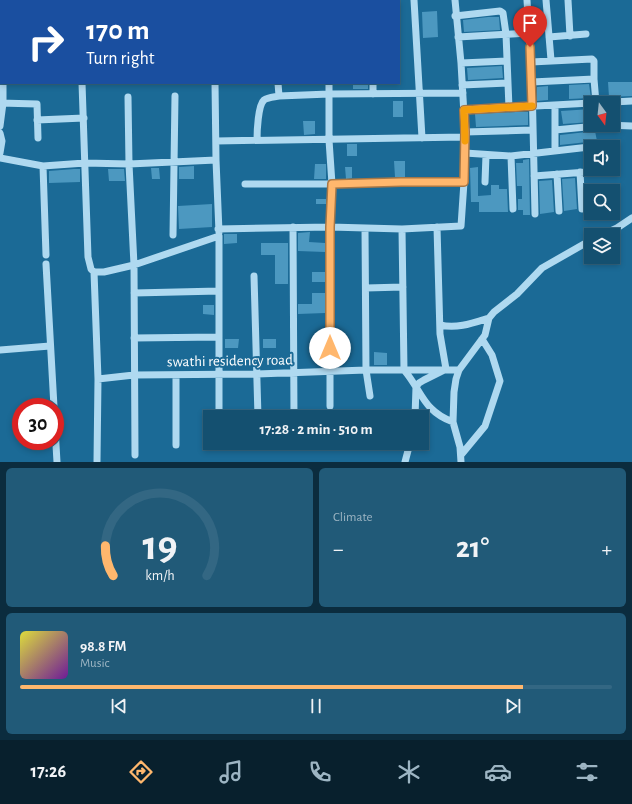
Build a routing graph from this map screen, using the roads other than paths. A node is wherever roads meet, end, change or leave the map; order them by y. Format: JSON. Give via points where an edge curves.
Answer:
{"nodes":[{"id":1,"x":414,"y":0,"type":"edge"},
{"id":2,"x":455,"y":0,"type":"edge"},
{"id":3,"x":527,"y":0,"type":"edge"},
{"id":4,"x":546,"y":0,"type":"edge"},
{"id":5,"x":568,"y":0,"type":"edge"},
{"id":6,"x":455,"y":16,"type":"junction"},
{"id":7,"x":529,"y":33,"type":"junction"},
{"id":8,"x":506,"y":34,"type":"junction"},
{"id":9,"x":586,"y":34,"type":"dead end"},
{"id":10,"x":570,"y":36,"type":"junction"},
{"id":11,"x":458,"y":37,"type":"junction"},
{"id":12,"x":549,"y":37,"type":"junction"},
{"id":13,"x":551,"y":60,"type":"junction"},
{"id":14,"x":507,"y":61,"type":"junction"},
{"id":15,"x":531,"y":62,"type":"junction"},
{"id":16,"x":461,"y":63,"type":"junction"},
{"id":17,"x":594,"y":78,"type":"junction"},
{"id":18,"x":508,"y":82,"type":"junction"},
{"id":19,"x":532,"y":82,"type":"junction"},
{"id":20,"x":2,"y":84,"type":"edge"},
{"id":21,"x":82,"y":84,"type":"edge"},
{"id":22,"x":215,"y":84,"type":"edge"},
{"id":23,"x":278,"y":84,"type":"edge"},
{"id":24,"x":329,"y":84,"type":"edge"},
{"id":25,"x":373,"y":84,"type":"edge"},
{"id":26,"x":463,"y":89,"type":"junction"},
{"id":27,"x":419,"y":93,"type":"junction"},
{"id":28,"x":329,"y":94,"type":"junction"},
{"id":29,"x":373,"y":94,"type":"junction"},
{"id":30,"x":175,"y":96,"type":"dead end"},
{"id":31,"x":279,"y":96,"type":"junction"},
{"id":32,"x":595,"y":96,"type":"edge"},
{"id":33,"x":128,"y":97,"type":"dead end"},
{"id":34,"x":632,"y":101,"type":"edge"},
{"id":35,"x":620,"y":102,"type":"edge"},
{"id":36,"x":1,"y":103,"type":"edge"},
{"id":37,"x":584,"y":103,"type":"edge"},
{"id":38,"x":555,"y":105,"type":"junction"},
{"id":39,"x":532,"y":106,"type":"junction"},
{"id":40,"x":509,"y":108,"type":"junction"},
{"id":41,"x":464,"y":110,"type":"junction"},
{"id":42,"x":84,"y":118,"type":"junction"},
{"id":43,"x":37,"y":120,"type":"junction"},
{"id":44,"x":0,"y":126,"type":"edge"},
{"id":45,"x":632,"y":126,"type":"edge"},
{"id":46,"x":532,"y":130,"type":"junction"},
{"id":47,"x":555,"y":130,"type":"junction"},
{"id":48,"x":0,"y":133,"type":"edge"},
{"id":49,"x":465,"y":135,"type":"junction"},
{"id":50,"x":38,"y":138,"type":"dead end"},
{"id":51,"x":422,"y":138,"type":"junction"},
{"id":52,"x":216,"y":140,"type":"junction"},
{"id":53,"x":257,"y":140,"type":"junction"},
{"id":54,"x":329,"y":140,"type":"junction"},
{"id":55,"x":584,"y":147,"type":"edge"},
{"id":56,"x":555,"y":150,"type":"junction"},
{"id":57,"x":533,"y":152,"type":"junction"},
{"id":58,"x":0,"y":153,"type":"edge"},
{"id":59,"x":465,"y":153,"type":"junction"},
{"id":60,"x":486,"y":155,"type":"junction"},
{"id":61,"x":511,"y":156,"type":"junction"},
{"id":62,"x":0,"y":158,"type":"edge"},
{"id":63,"x":216,"y":160,"type":"junction"},
{"id":64,"x":173,"y":162,"type":"junction"},
{"id":65,"x":85,"y":163,"type":"junction"},
{"id":66,"x":129,"y":164,"type":"junction"},
{"id":67,"x":43,"y":166,"type":"junction"},
{"id":68,"x":580,"y":172,"type":"junction"},
{"id":69,"x":584,"y":172,"type":"edge"},
{"id":70,"x":557,"y":174,"type":"junction"},
{"id":71,"x":534,"y":176,"type":"junction"},
{"id":72,"x":464,"y":182,"type":"junction"},
{"id":73,"x":485,"y":182,"type":"dead end"},
{"id":74,"x":245,"y":184,"type":"dead end"},
{"id":75,"x":332,"y":184,"type":"junction"},
{"id":76,"x":513,"y":209,"type":"dead end"},
{"id":77,"x":582,"y":209,"type":"dead end"},
{"id":78,"x":559,"y":211,"type":"dead end"},
{"id":79,"x":535,"y":214,"type":"dead end"},
{"id":80,"x":632,"y":218,"type":"edge"},
{"id":81,"x":293,"y":227,"type":"junction"},
{"id":82,"x":330,"y":227,"type":"junction"},
{"id":83,"x":437,"y":227,"type":"junction"},
{"id":84,"x":366,"y":228,"type":"junction"},
{"id":85,"x":402,"y":228,"type":"junction"},
{"id":86,"x":617,"y":228,"type":"edge"},
{"id":87,"x":219,"y":232,"type":"junction"},
{"id":88,"x":173,"y":235,"type":"dead end"},
{"id":89,"x":584,"y":244,"type":"edge"},
{"id":90,"x":46,"y":255,"type":"dead end"},
{"id":91,"x":46,"y":264,"type":"dead end"},
{"id":92,"x":134,"y":265,"type":"junction"},
{"id":93,"x":94,"y":272,"type":"junction"},
{"id":94,"x":254,"y":276,"type":"dead end"},
{"id":95,"x":403,"y":287,"type":"junction"},
{"id":96,"x":366,"y":288,"type":"junction"},
{"id":97,"x":219,"y":291,"type":"junction"},
{"id":98,"x":134,"y":293,"type":"junction"},
{"id":99,"x":489,"y":318,"type":"junction"},
{"id":100,"x":440,"y":325,"type":"junction"},
{"id":101,"x":219,"y":337,"type":"junction"},
{"id":102,"x":134,"y":338,"type":"junction"},
{"id":103,"x":482,"y":339,"type":"junction"},
{"id":104,"x":50,"y":346,"type":"junction"},
{"id":105,"x":0,"y":350,"type":"edge"},
{"id":106,"x":446,"y":369,"type":"junction"},
{"id":107,"x":366,"y":370,"type":"junction"},
{"id":108,"x":404,"y":370,"type":"junction"},
{"id":109,"x":458,"y":370,"type":"junction"},
{"id":110,"x":330,"y":371,"type":"junction"},
{"id":111,"x":293,"y":372,"type":"junction"},
{"id":112,"x":257,"y":374,"type":"junction"},
{"id":113,"x":176,"y":375,"type":"junction"},
{"id":114,"x":219,"y":375,"type":"junction"},
{"id":115,"x":134,"y":376,"type":"junction"},
{"id":116,"x":98,"y":379,"type":"junction"},
{"id":117,"x":416,"y":387,"type":"junction"},
{"id":118,"x":370,"y":396,"type":"dead end"},
{"id":119,"x":53,"y":398,"type":"edge"},
{"id":120,"x":330,"y":406,"type":"dead end"},
{"id":121,"x":219,"y":410,"type":"edge"},
{"id":122,"x":258,"y":410,"type":"edge"},
{"id":123,"x":294,"y":410,"type":"edge"},
{"id":124,"x":415,"y":410,"type":"edge"},
{"id":125,"x":453,"y":422,"type":"junction"},
{"id":126,"x":176,"y":445,"type":"dead end"},
{"id":127,"x":56,"y":450,"type":"edge"},
{"id":128,"x":408,"y":450,"type":"edge"},
{"id":129,"x":135,"y":455,"type":"dead end"},
{"id":130,"x":461,"y":459,"type":"edge"},
{"id":131,"x":97,"y":461,"type":"edge"},
{"id":132,"x":57,"y":462,"type":"edge"},
{"id":133,"x":405,"y":462,"type":"edge"}],
"edges":[{"from":1,"to":27,"type":"street"},
{"from":2,"to":6,"type":"street"},
{"from":3,"to":7,"type":"street"},
{"from":4,"to":12,"type":"street"},
{"from":5,"to":10,"type":"street"},
{"from":6,"to":8,"type":"street","via":[[502,12]]},
{"from":6,"to":11,"type":"street"},
{"from":7,"to":8,"type":"street"},
{"from":7,"to":15,"type":"street"},
{"from":8,"to":11,"type":"street"},
{"from":8,"to":14,"type":"street"},
{"from":9,"to":10,"type":"street"},
{"from":10,"to":12,"type":"street"},
{"from":11,"to":16,"type":"street"},
{"from":12,"to":13,"type":"street"},
{"from":13,"to":15,"type":"street"},
{"from":13,"to":17,"type":"street","via":[[592,59]]},
{"from":14,"to":16,"type":"street"},
{"from":14,"to":18,"type":"street"},
{"from":15,"to":19,"type":"street"},
{"from":16,"to":26,"type":"street"},
{"from":17,"to":19,"type":"street"},
{"from":17,"to":32,"type":"street"},
{"from":18,"to":26,"type":"street"},
{"from":18,"to":40,"type":"street"},
{"from":19,"to":39,"type":"street"},
{"from":20,"to":36,"type":"street"},
{"from":21,"to":42,"type":"street"},
{"from":22,"to":52,"type":"street"},
{"from":23,"to":31,"type":"street"},
{"from":24,"to":28,"type":"street"},
{"from":25,"to":29,"type":"street"},
{"from":26,"to":27,"type":"street"},
{"from":26,"to":41,"type":"street"},
{"from":27,"to":29,"type":"street"},
{"from":27,"to":51,"type":"street"},
{"from":28,"to":29,"type":"street"},
{"from":28,"to":31,"type":"street"},
{"from":28,"to":54,"type":"street"},
{"from":30,"to":64,"type":"street"},
{"from":31,"to":53,"type":"street","via":[[262,102]]},
{"from":33,"to":66,"type":"street"},
{"from":34,"to":35,"type":"street"},
{"from":36,"to":43,"type":"street","via":[[37,104]]},
{"from":36,"to":44,"type":"street"},
{"from":37,"to":38,"type":"street"},
{"from":38,"to":39,"type":"street"},
{"from":38,"to":47,"type":"street"},
{"from":39,"to":40,"type":"street"},
{"from":39,"to":46,"type":"street"},
{"from":40,"to":41,"type":"street"},
{"from":41,"to":49,"type":"street"},
{"from":42,"to":43,"type":"street"},
{"from":42,"to":65,"type":"street"},
{"from":43,"to":50,"type":"street"},
{"from":45,"to":47,"type":"street","via":[[607,125]]},
{"from":46,"to":49,"type":"street"},
{"from":46,"to":57,"type":"street"},
{"from":47,"to":56,"type":"street"},
{"from":48,"to":58,"type":"street"},
{"from":49,"to":51,"type":"street"},
{"from":49,"to":59,"type":"street"},
{"from":51,"to":54,"type":"street"},
{"from":52,"to":53,"type":"street"},
{"from":52,"to":63,"type":"street"},
{"from":53,"to":54,"type":"street"},
{"from":54,"to":75,"type":"street"},
{"from":55,"to":56,"type":"street"},
{"from":56,"to":57,"type":"street"},
{"from":57,"to":61,"type":"street"},
{"from":57,"to":71,"type":"street"},
{"from":59,"to":60,"type":"street"},
{"from":59,"to":72,"type":"street"},
{"from":60,"to":61,"type":"street"},
{"from":60,"to":73,"type":"street"},
{"from":61,"to":76,"type":"street"},
{"from":62,"to":67,"type":"street"},
{"from":63,"to":64,"type":"street"},
{"from":63,"to":87,"type":"street"},
{"from":64,"to":66,"type":"street"},
{"from":64,"to":88,"type":"street"},
{"from":65,"to":66,"type":"street"},
{"from":65,"to":67,"type":"street"},
{"from":65,"to":93,"type":"street","via":[[88,257]]},
{"from":66,"to":92,"type":"street"},
{"from":67,"to":90,"type":"street"},
{"from":68,"to":69,"type":"street"},
{"from":68,"to":70,"type":"street"},
{"from":68,"to":77,"type":"street"},
{"from":70,"to":71,"type":"street"},
{"from":70,"to":78,"type":"street"},
{"from":71,"to":79,"type":"street"},
{"from":72,"to":75,"type":"street"},
{"from":72,"to":83,"type":"street","via":[[461,226]]},
{"from":74,"to":75,"type":"street"},
{"from":75,"to":82,"type":"street"},
{"from":80,"to":86,"type":"street"},
{"from":81,"to":82,"type":"street"},
{"from":81,"to":87,"type":"street"},
{"from":81,"to":111,"type":"street"},
{"from":82,"to":84,"type":"street"},
{"from":82,"to":110,"type":"street"},
{"from":83,"to":85,"type":"street"},
{"from":83,"to":100,"type":"street"},
{"from":84,"to":85,"type":"street"},
{"from":84,"to":96,"type":"street"},
{"from":85,"to":95,"type":"street"},
{"from":87,"to":92,"type":"street"},
{"from":87,"to":97,"type":"street"},
{"from":89,"to":99,"type":"street","via":[[566,256],[548,263]]},
{"from":91,"to":104,"type":"street"},
{"from":92,"to":93,"type":"street"},
{"from":92,"to":98,"type":"street"},
{"from":93,"to":116,"type":"street"},
{"from":94,"to":112,"type":"street"},
{"from":95,"to":96,"type":"street"},
{"from":95,"to":108,"type":"street"},
{"from":96,"to":107,"type":"street"},
{"from":97,"to":98,"type":"street"},
{"from":97,"to":101,"type":"street"},
{"from":98,"to":102,"type":"street"},
{"from":99,"to":100,"type":"street","via":[[463,326]]},
{"from":99,"to":103,"type":"street"},
{"from":100,"to":106,"type":"street"},
{"from":101,"to":102,"type":"street"},
{"from":101,"to":114,"type":"street"},
{"from":102,"to":115,"type":"street"},
{"from":103,"to":109,"type":"street"},
{"from":103,"to":130,"type":"street","via":[[492,355],[500,382],[485,426]]},
{"from":104,"to":105,"type":"street"},
{"from":104,"to":119,"type":"street"},
{"from":106,"to":108,"type":"street","name":"swathi residency road"},
{"from":106,"to":109,"type":"street","name":"swathi residency road"},
{"from":106,"to":117,"type":"street"},
{"from":107,"to":108,"type":"street","name":"swathi residency road"},
{"from":107,"to":110,"type":"street","name":"swathi residency road"},
{"from":107,"to":118,"type":"street"},
{"from":108,"to":117,"type":"street"},
{"from":109,"to":125,"type":"street"},
{"from":110,"to":111,"type":"street","name":"swathi residency road"},
{"from":110,"to":120,"type":"street"},
{"from":111,"to":112,"type":"street","name":"swathi residency road"},
{"from":111,"to":123,"type":"street"},
{"from":112,"to":114,"type":"street","name":"swathi residency road"},
{"from":112,"to":122,"type":"street"},
{"from":113,"to":114,"type":"street","name":"swathi residency road"},
{"from":113,"to":115,"type":"street","name":"swathi residency road"},
{"from":113,"to":126,"type":"street"},
{"from":114,"to":121,"type":"street"},
{"from":115,"to":116,"type":"street","name":"swathi residency road"},
{"from":115,"to":129,"type":"street"},
{"from":116,"to":131,"type":"street"},
{"from":117,"to":124,"type":"street"},
{"from":117,"to":125,"type":"street","via":[[426,404]]},
{"from":125,"to":130,"type":"street"},
{"from":127,"to":132,"type":"street"},
{"from":128,"to":133,"type":"street"}]}
